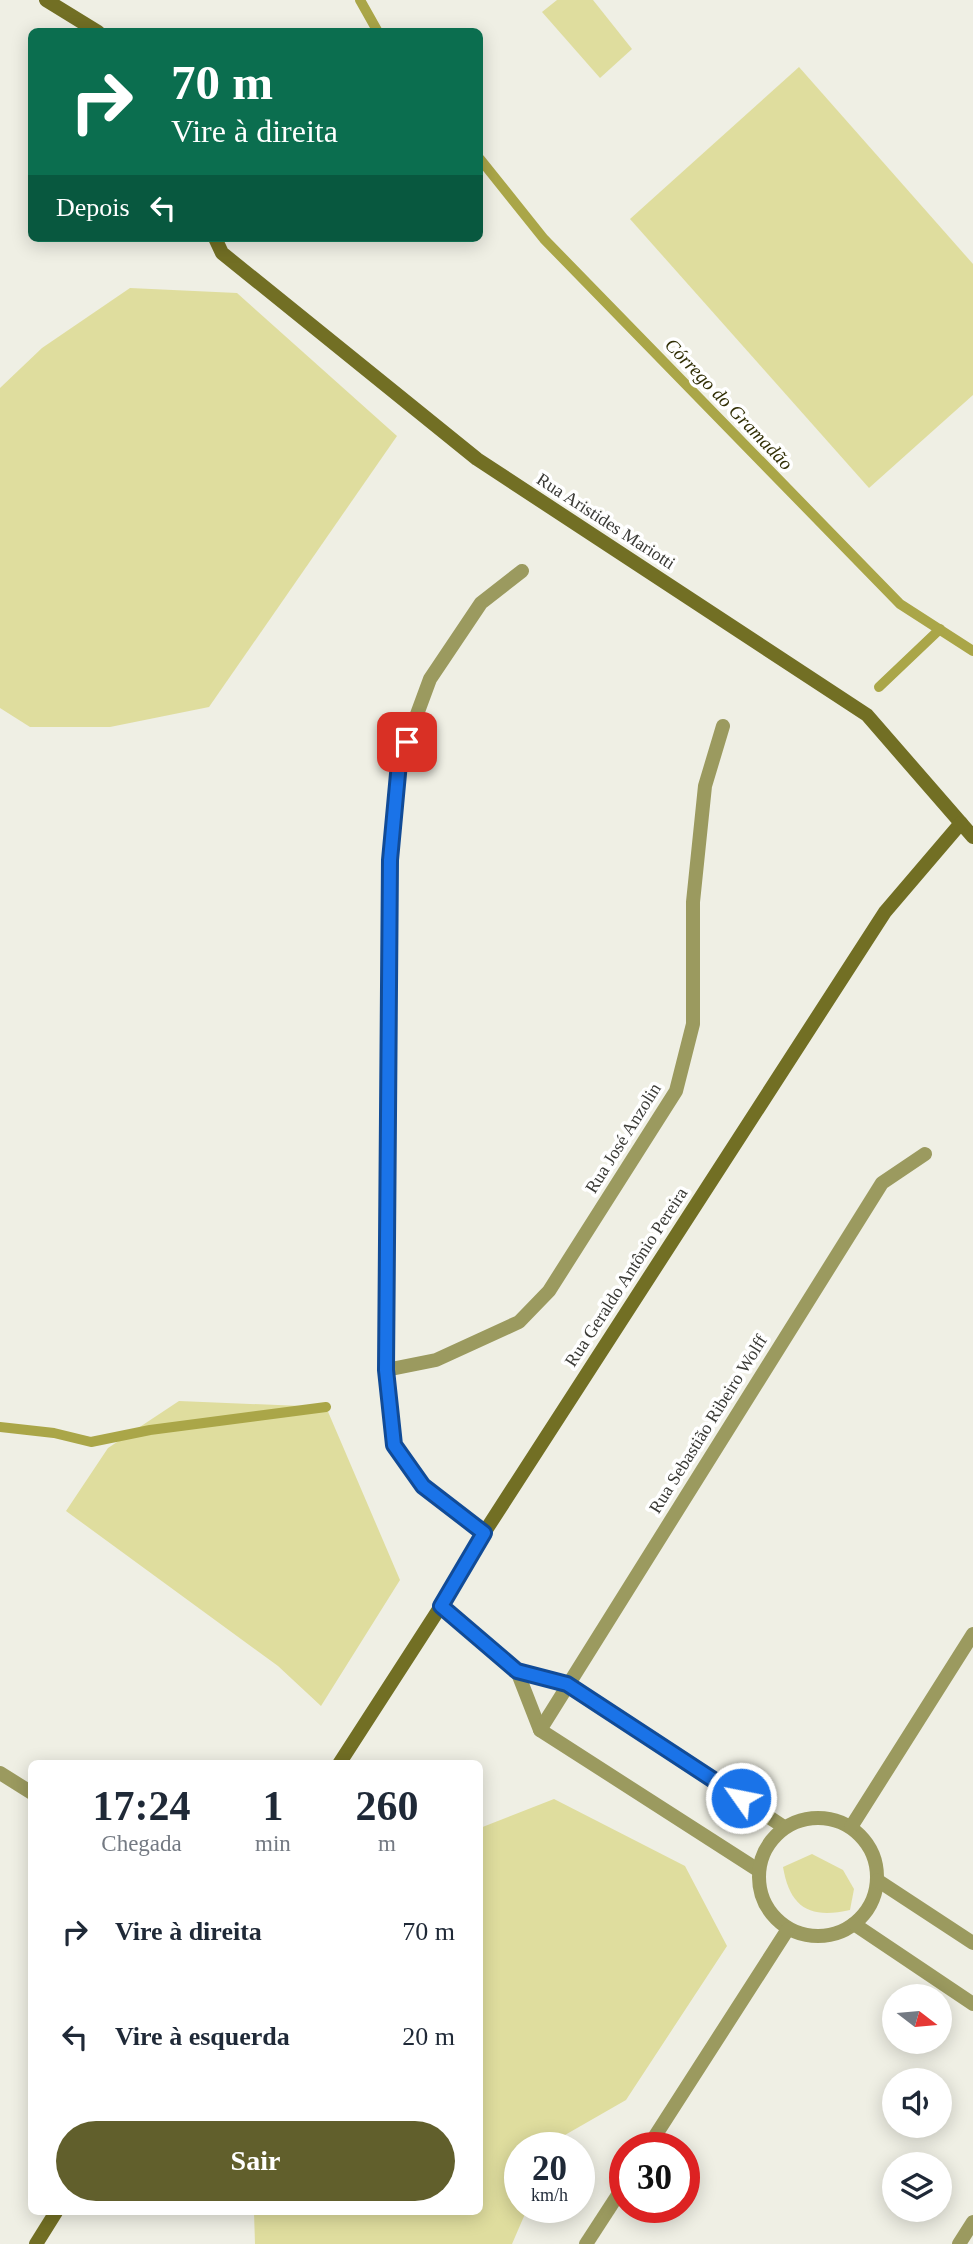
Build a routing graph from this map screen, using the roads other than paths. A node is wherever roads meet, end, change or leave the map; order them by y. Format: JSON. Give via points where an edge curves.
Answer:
{"nodes":[{"id":1,"x":46,"y":0,"type":"edge"},
{"id":2,"x":92,"y":28,"type":"edge"},
{"id":3,"x":217,"y":242,"type":"edge"},
{"id":4,"x":522,"y":571,"type":"dead end"},
{"id":5,"x":723,"y":726,"type":"dead end"},
{"id":6,"x":961,"y":823,"type":"junction"},
{"id":7,"x":973,"y":837,"type":"edge"},
{"id":8,"x":925,"y":1154,"type":"dead end"},
{"id":9,"x":386,"y":1370,"type":"junction"},
{"id":10,"x":484,"y":1533,"type":"junction"},
{"id":11,"x":441,"y":1606,"type":"junction"},
{"id":12,"x":973,"y":1634,"type":"edge"},
{"id":13,"x":517,"y":1671,"type":"junction"},
{"id":14,"x":567,"y":1684,"type":"junction"},
{"id":15,"x":540,"y":1730,"type":"junction"},
{"id":16,"x":341,"y":1760,"type":"edge"},
{"id":17,"x":0,"y":1773,"type":"edge"},
{"id":18,"x":28,"y":1790,"type":"edge"},
{"id":19,"x":851,"y":1826,"type":"junction"},
{"id":20,"x":785,"y":1827,"type":"junction"},
{"id":21,"x":758,"y":1870,"type":"junction"},
{"id":22,"x":877,"y":1880,"type":"junction"},
{"id":23,"x":854,"y":1924,"type":"junction"},
{"id":24,"x":788,"y":1929,"type":"junction"},
{"id":25,"x":973,"y":1943,"type":"edge"},
{"id":26,"x":973,"y":2004,"type":"edge"},
{"id":27,"x":658,"y":2132,"type":"edge"},
{"id":28,"x":609,"y":2209,"type":"edge"},
{"id":29,"x":54,"y":2215,"type":"edge"},
{"id":30,"x":973,"y":2222,"type":"edge"},
{"id":31,"x":36,"y":2244,"type":"edge"},
{"id":32,"x":586,"y":2244,"type":"edge"},
{"id":33,"x":959,"y":2244,"type":"edge"}],
"edges":[{"from":1,"to":2,"type":"street"},
{"from":3,"to":6,"type":"street","name":"Rua Aristides Mariotti","via":[[222,253],[477,459],[867,715]]},
{"from":4,"to":9,"type":"street","via":[[481,603],[430,679],[399,763],[390,860]]},
{"from":5,"to":9,"type":"street","name":"Rua José Anzolin","via":[[705,786],[693,902],[693,1024],[676,1091],[549,1291],[519,1322],[436,1360]]},
{"from":6,"to":7,"type":"street","name":"Rua Aristides Mariotti"},
{"from":6,"to":10,"type":"street","name":"Rua Geraldo Antônio Pereira","via":[[885,912]]},
{"from":8,"to":14,"type":"street","name":"Rua Sebastião Ribeiro Wolff","via":[[882,1183]]},
{"from":9,"to":10,"type":"street","via":[[394,1445],[423,1486]]},
{"from":10,"to":11,"type":"street","name":"Rua Geraldo Antônio Pereira"},
{"from":11,"to":13,"type":"street"},
{"from":11,"to":16,"type":"street","name":"Rua Geraldo Antônio Pereira"},
{"from":12,"to":19,"type":"street"},
{"from":13,"to":14,"type":"street"},
{"from":13,"to":15,"type":"street"},
{"from":14,"to":15,"type":"street","name":"Rua Sebastião Ribeiro Wolff"},
{"from":14,"to":20,"type":"street"},
{"from":15,"to":21,"type":"street"},
{"from":17,"to":18,"type":"street"},
{"from":19,"to":20,"type":"street","via":[[817,1816]]},
{"from":19,"to":22,"type":"street","via":[[875,1859]]},
{"from":20,"to":21,"type":"street","via":[[763,1853]]},
{"from":21,"to":24,"type":"street","via":[[765,1904]]},
{"from":22,"to":23,"type":"street","via":[[866,1912]]},
{"from":22,"to":25,"type":"street"},
{"from":23,"to":24,"type":"street","via":[[822,1936]]},
{"from":23,"to":26,"type":"street"},
{"from":24,"to":27,"type":"street"},
{"from":28,"to":32,"type":"street"},
{"from":29,"to":31,"type":"street"},
{"from":30,"to":33,"type":"street"}]}
